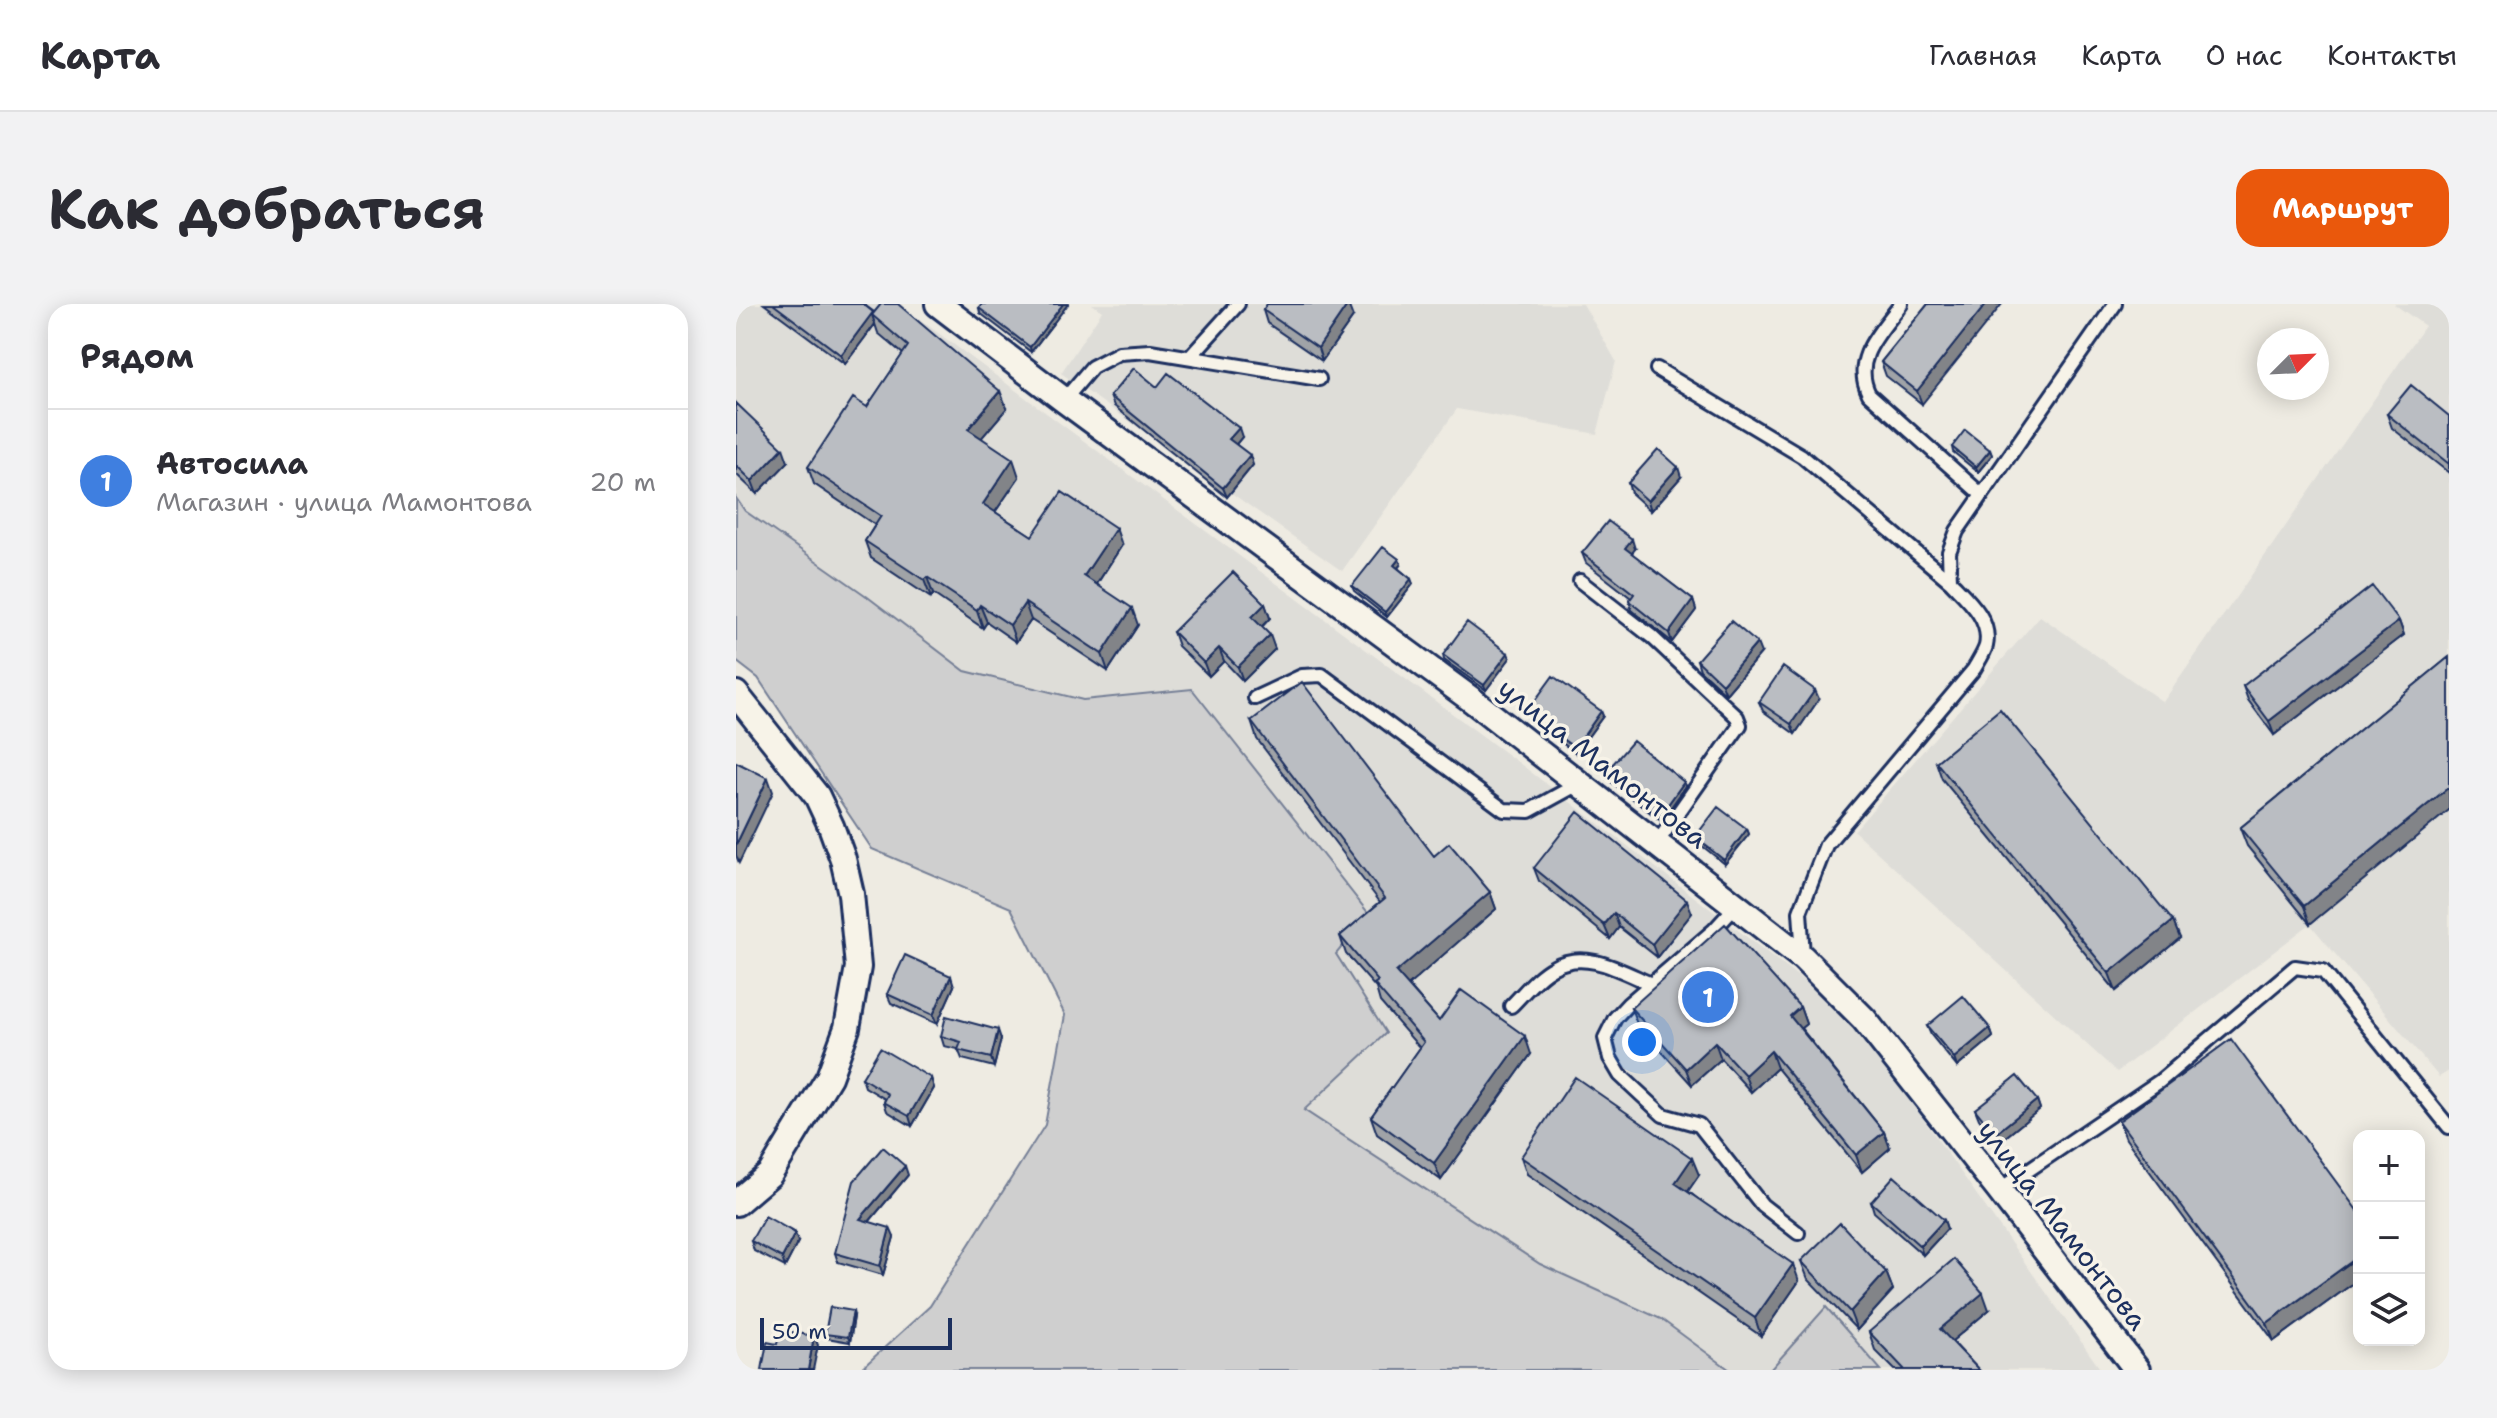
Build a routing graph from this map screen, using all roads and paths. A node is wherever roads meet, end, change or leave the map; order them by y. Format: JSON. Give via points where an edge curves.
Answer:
{"nodes":[{"id":1,"x":938,"y":304,"type":"edge"},
{"id":2,"x":1238,"y":304,"type":"edge"},
{"id":3,"x":1901,"y":304,"type":"edge"},
{"id":4,"x":2115,"y":304,"type":"edge"},
{"id":5,"x":1190,"y":357,"type":"junction"},
{"id":6,"x":1657,"y":369,"type":"dead end"},
{"id":7,"x":1319,"y":379,"type":"dead end"},
{"id":8,"x":1064,"y":400,"type":"junction"},
{"id":9,"x":1982,"y":495,"type":"junction"},
{"id":10,"x":1580,"y":581,"type":"dead end"},
{"id":11,"x":1950,"y":581,"type":"junction"},
{"id":12,"x":736,"y":694,"type":"edge"},
{"id":13,"x":1255,"y":698,"type":"dead end"},
{"id":14,"x":1580,"y":783,"type":"junction"},
{"id":15,"x":1657,"y":843,"type":"junction"},
{"id":16,"x":1737,"y":905,"type":"junction"},
{"id":17,"x":1803,"y":958,"type":"junction"},
{"id":18,"x":1651,"y":984,"type":"junction"},
{"id":19,"x":1511,"y":1006,"type":"dead end"},
{"id":20,"x":2449,"y":1127,"type":"edge"},
{"id":21,"x":1999,"y":1190,"type":"junction"},
{"id":22,"x":736,"y":1203,"type":"edge"},
{"id":23,"x":1798,"y":1233,"type":"dead end"},
{"id":24,"x":2137,"y":1370,"type":"edge"}],
"edges":[{"from":1,"to":8,"type":"street","name":"улица Мамонтова"},
{"from":2,"to":5,"type":"lane"},
{"from":3,"to":9,"type":"lane","via":[[1866,352],[1862,381],[1869,394]]},
{"from":4,"to":9,"type":"lane"},
{"from":5,"to":7,"type":"lane"},
{"from":5,"to":8,"type":"lane","via":[[1119,353],[1092,367]]},
{"from":6,"to":11,"type":"lane","via":[[1802,456]]},
{"from":8,"to":14,"type":"street","name":"улица Мамонтова"},
{"from":9,"to":11,"type":"lane","via":[[1949,552]]},
{"from":10,"to":15,"type":"lane","via":[[1652,637],[1740,725]]},
{"from":11,"to":17,"type":"lane","via":[[1979,612],[1986,645],[1974,669],[1826,845],[1800,912]]},
{"from":12,"to":22,"type":"street","via":[[817,796],[843,859],[858,967],[847,1028],[829,1077],[770,1174]]},
{"from":13,"to":14,"type":"lane","via":[[1302,676],[1322,675],[1504,810],[1529,811]]},
{"from":14,"to":15,"type":"street","name":"улица Мамонтова"},
{"from":15,"to":16,"type":"street","name":"улица Мамонтова"},
{"from":16,"to":17,"type":"street","name":"улица Мамонтова"},
{"from":16,"to":18,"type":"lane"},
{"from":17,"to":21,"type":"street","name":"улица Мамонтова","via":[[1864,1019]]},
{"from":18,"to":19,"type":"lane","via":[[1577,958],[1552,967]]},
{"from":18,"to":23,"type":"lane","via":[[1615,1018],[1605,1038],[1620,1075],[1663,1115],[1699,1125],[1762,1205]]},
{"from":20,"to":21,"type":"lane","via":[[2323,971],[2295,967],[2160,1081]]},
{"from":21,"to":24,"type":"street","name":"улица Мамонтова"}]}
